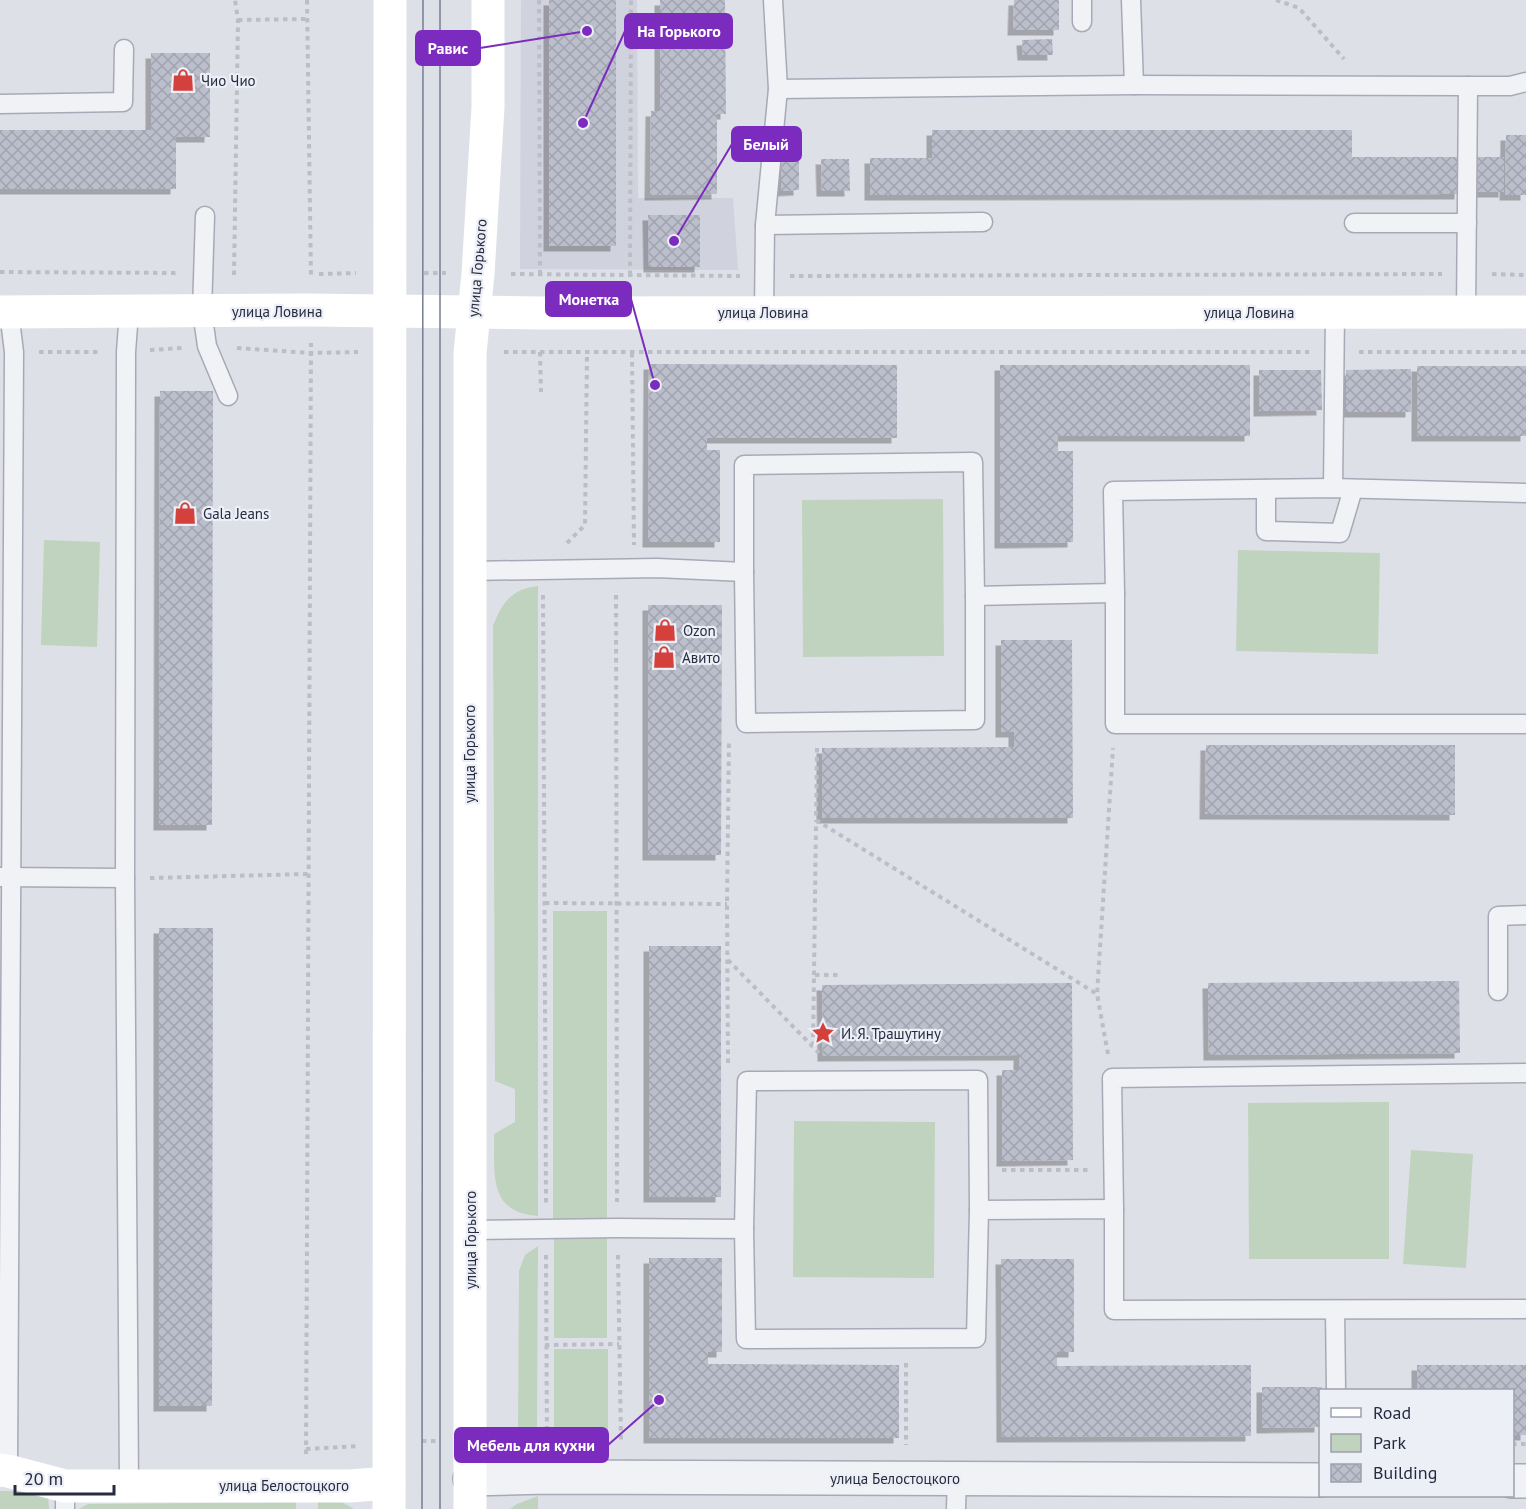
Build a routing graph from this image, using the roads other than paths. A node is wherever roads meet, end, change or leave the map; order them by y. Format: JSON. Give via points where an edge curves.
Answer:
{"nodes":[{"id":1,"x":390,"y":0,"type":"edge"},
{"id":2,"x":488,"y":0,"type":"edge"},
{"id":3,"x":773,"y":0,"type":"edge"},
{"id":4,"x":1082,"y":0,"type":"edge"},
{"id":5,"x":1131,"y":0,"type":"edge"},
{"id":6,"x":1082,"y":21,"type":"dead end"},
{"id":7,"x":124,"y":49,"type":"dead end"},
{"id":8,"x":1526,"y":82,"type":"edge"},
{"id":9,"x":1134,"y":85,"type":"junction"},
{"id":10,"x":1468,"y":86,"type":"junction"},
{"id":11,"x":778,"y":89,"type":"junction"},
{"id":12,"x":0,"y":104,"type":"edge"},
{"id":13,"x":205,"y":216,"type":"dead end"},
{"id":14,"x":983,"y":222,"type":"dead end"},
{"id":15,"x":1354,"y":223,"type":"dead end"},
{"id":16,"x":1467,"y":223,"type":"junction"},
{"id":17,"x":765,"y":225,"type":"junction"},
{"id":18,"x":202,"y":311,"type":"junction"},
{"id":19,"x":388,"y":311,"type":"junction"},
{"id":20,"x":4,"y":312,"type":"edge"},
{"id":21,"x":129,"y":312,"type":"junction"},
{"id":22,"x":473,"y":312,"type":"junction"},
{"id":23,"x":764,"y":312,"type":"junction"},
{"id":24,"x":1335,"y":312,"type":"junction"},
{"id":25,"x":1466,"y":312,"type":"junction"},
{"id":26,"x":1526,"y":312,"type":"edge"},
{"id":27,"x":228,"y":396,"type":"dead end"},
{"id":28,"x":1333,"y":488,"type":"junction"},
{"id":29,"x":1266,"y":489,"type":"junction"},
{"id":30,"x":1353,"y":489,"type":"junction"},
{"id":31,"x":1526,"y":493,"type":"edge"},
{"id":32,"x":469,"y":571,"type":"junction"},
{"id":33,"x":744,"y":572,"type":"junction"},
{"id":34,"x":1115,"y":593,"type":"junction"},
{"id":35,"x":975,"y":596,"type":"junction"},
{"id":36,"x":1526,"y":724,"type":"edge"},
{"id":37,"x":5,"y":877,"type":"edge"},
{"id":38,"x":125,"y":878,"type":"junction"},
{"id":39,"x":1526,"y":915,"type":"edge"},
{"id":40,"x":1498,"y":992,"type":"dead end"},
{"id":41,"x":1526,"y":1073,"type":"edge"},
{"id":42,"x":1114,"y":1209,"type":"junction"},
{"id":43,"x":979,"y":1210,"type":"junction"},
{"id":44,"x":744,"y":1229,"type":"junction"},
{"id":45,"x":470,"y":1230,"type":"junction"},
{"id":46,"x":1526,"y":1309,"type":"edge"},
{"id":47,"x":1335,"y":1311,"type":"junction"},
{"id":48,"x":1336,"y":1389,"type":"edge"},
{"id":49,"x":4,"y":1470,"type":"edge"},
{"id":50,"x":1319,"y":1480,"type":"edge"},
{"id":51,"x":129,"y":1486,"type":"junction"},
{"id":52,"x":470,"y":1494,"type":"edge"},
{"id":53,"x":956,"y":1494,"type":"edge"},
{"id":54,"x":389,"y":1496,"type":"edge"},
{"id":55,"x":65,"y":1497,"type":"edge"}],
"edges":[{"from":1,"to":19,"type":"main road"},
{"from":2,"to":22,"type":"main road","name":"улица Горького","via":[[488,107]]},
{"from":3,"to":11,"type":"lane"},
{"from":4,"to":6,"type":"lane"},
{"from":5,"to":9,"type":"lane"},
{"from":7,"to":12,"type":"lane","via":[[123,102]]},
{"from":8,"to":10,"type":"lane"},
{"from":9,"to":10,"type":"lane"},
{"from":9,"to":11,"type":"lane"},
{"from":10,"to":16,"type":"lane"},
{"from":11,"to":17,"type":"lane"},
{"from":13,"to":18,"type":"lane"},
{"from":14,"to":17,"type":"lane"},
{"from":15,"to":16,"type":"lane"},
{"from":16,"to":25,"type":"lane"},
{"from":17,"to":23,"type":"lane"},
{"from":18,"to":19,"type":"main road","name":"улица Ловина"},
{"from":18,"to":21,"type":"main road","name":"улица Ловина"},
{"from":18,"to":27,"type":"lane","via":[[207,346]]},
{"from":19,"to":22,"type":"main road","name":"улица Ловина"},
{"from":19,"to":54,"type":"main road"},
{"from":20,"to":21,"type":"main road","name":"улица Ловина"},
{"from":20,"to":37,"type":"lane","via":[[14,352]]},
{"from":21,"to":38,"type":"lane"},
{"from":22,"to":23,"type":"main road","name":"улица Ловина"},
{"from":22,"to":32,"type":"main road","name":"улица Горького"},
{"from":23,"to":24,"type":"main road","name":"улица Ловина"},
{"from":24,"to":25,"type":"main road","name":"улица Ловина"},
{"from":24,"to":28,"type":"lane"},
{"from":25,"to":26,"type":"main road","name":"улица Ловина"},
{"from":28,"to":29,"type":"lane"},
{"from":28,"to":30,"type":"lane"},
{"from":29,"to":30,"type":"lane","via":[[1266,531],[1340,533]]},
{"from":29,"to":34,"type":"lane","via":[[1113,492]]},
{"from":30,"to":31,"type":"lane"},
{"from":32,"to":33,"type":"lane","via":[[634,568]]},
{"from":32,"to":45,"type":"main road","name":"улица Горького"},
{"from":33,"to":35,"type":"lane","via":[[744,465],[974,462]]},
{"from":33,"to":35,"type":"lane","via":[[746,723],[975,720]]},
{"from":34,"to":35,"type":"lane"},
{"from":34,"to":36,"type":"lane","via":[[1115,724]]},
{"from":37,"to":38,"type":"lane"},
{"from":37,"to":49,"type":"lane"},
{"from":38,"to":51,"type":"lane"},
{"from":39,"to":40,"type":"lane","via":[[1498,915]]},
{"from":41,"to":42,"type":"lane","via":[[1112,1078]]},
{"from":42,"to":43,"type":"lane"},
{"from":42,"to":47,"type":"lane","via":[[1114,1310]]},
{"from":43,"to":44,"type":"lane","via":[[976,1338],[746,1339]]},
{"from":43,"to":44,"type":"lane","via":[[978,1080],[747,1081]]},
{"from":44,"to":45,"type":"lane"},
{"from":45,"to":52,"type":"main road","name":"улица Горького"},
{"from":46,"to":47,"type":"lane"},
{"from":47,"to":48,"type":"lane"},
{"from":49,"to":55,"type":"main road","name":"улица Белостоцкого"},
{"from":50,"to":53,"type":"street","name":"улица Белостоцкого"},
{"from":51,"to":54,"type":"main road","name":"улица Белостоцкого","via":[[306,1486]]},
{"from":51,"to":55,"type":"main road","name":"улица Белостоцкого"},
{"from":52,"to":53,"type":"street","name":"улица Белостоцкого","via":[[547,1477]]}]}
